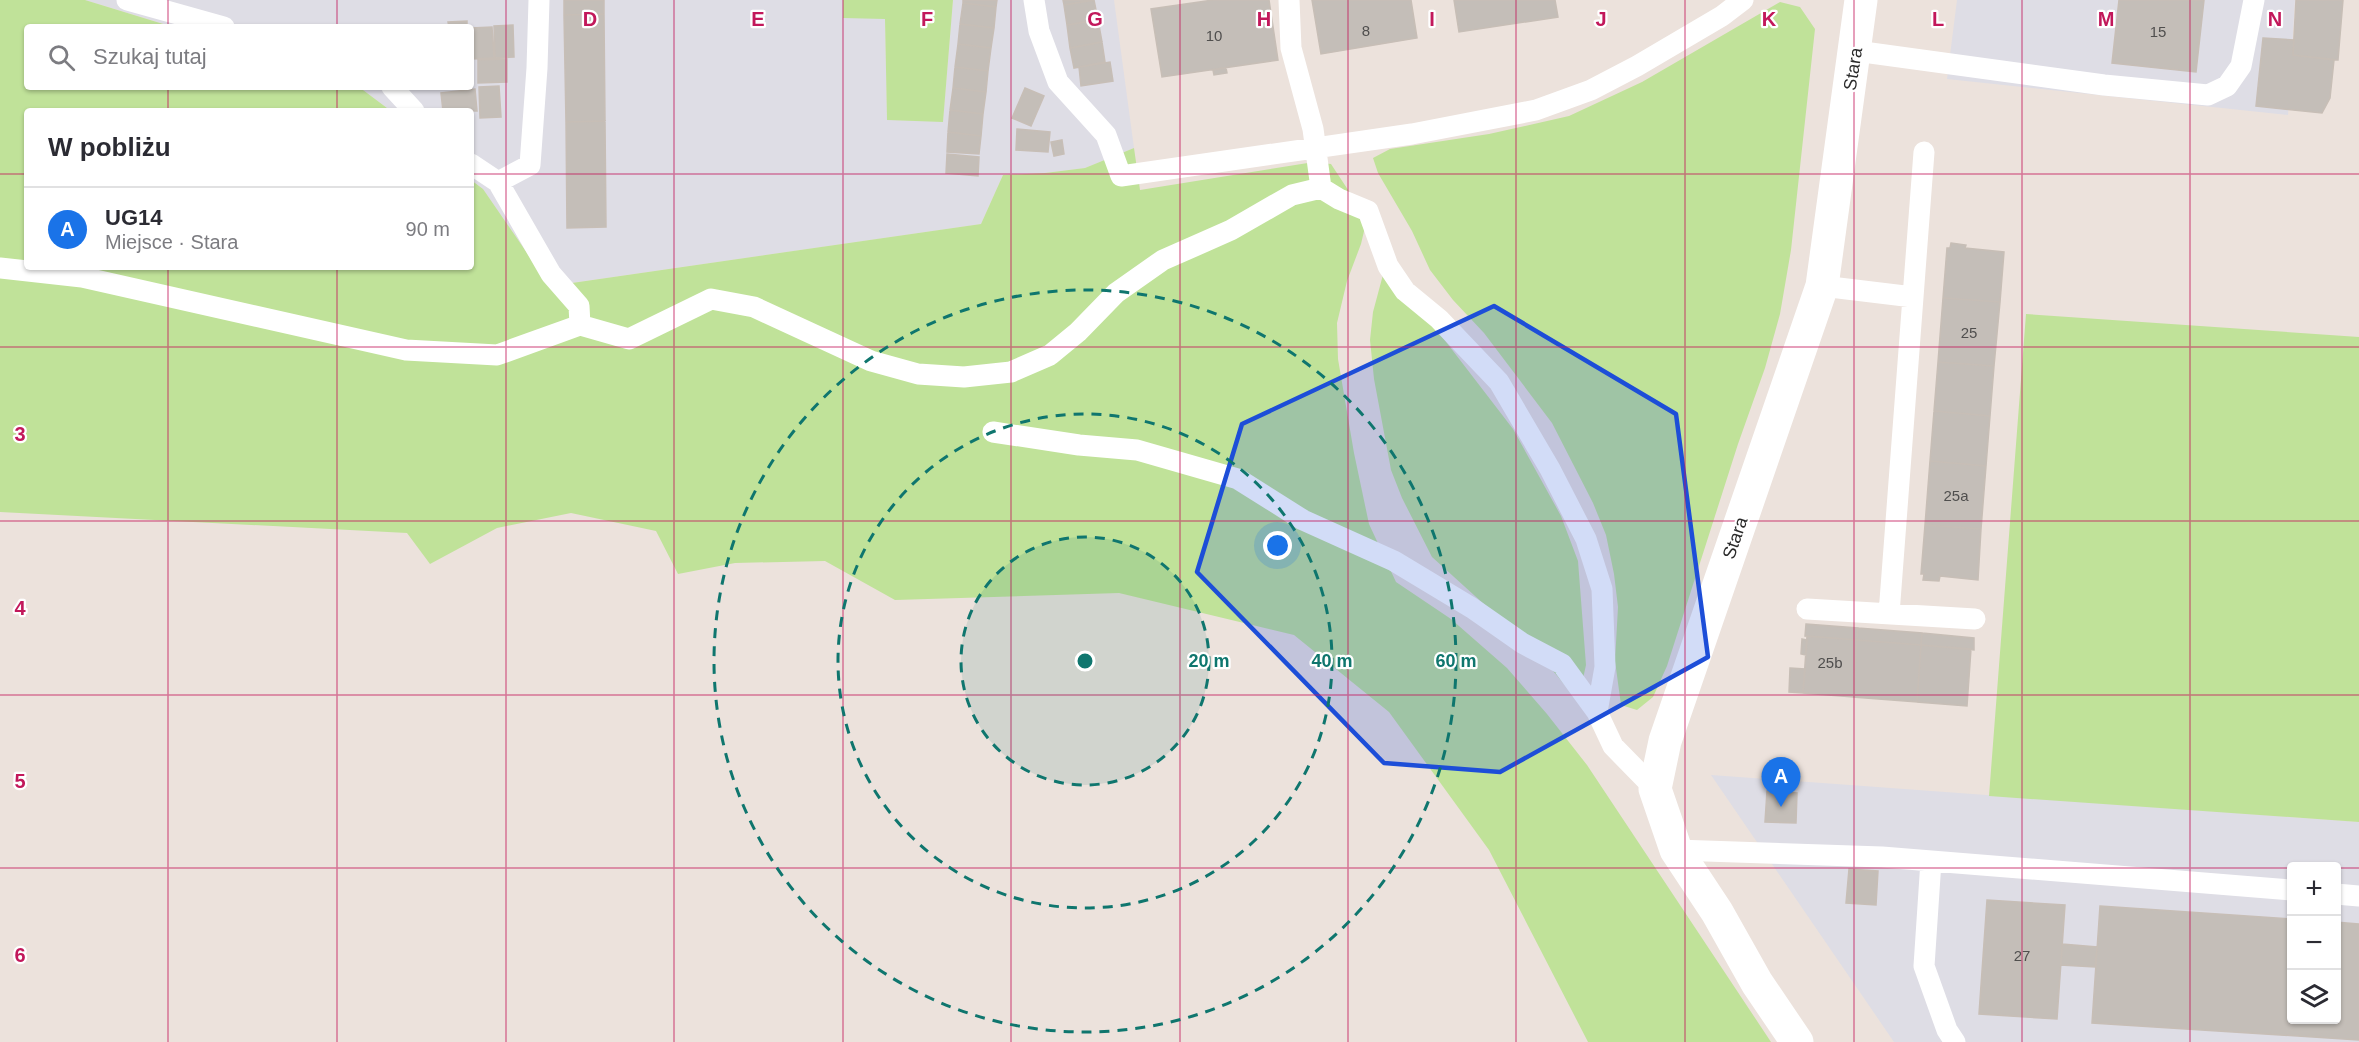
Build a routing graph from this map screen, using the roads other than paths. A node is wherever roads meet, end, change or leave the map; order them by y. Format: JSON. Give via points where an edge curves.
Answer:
{"nodes":[{"id":1,"x":128,"y":0,"type":"edge"},
{"id":2,"x":538,"y":0,"type":"edge"},
{"id":3,"x":1034,"y":0,"type":"edge"},
{"id":4,"x":1289,"y":0,"type":"edge"},
{"id":5,"x":1743,"y":0,"type":"edge"},
{"id":6,"x":1861,"y":0,"type":"edge"},
{"id":7,"x":2254,"y":0,"type":"edge"},
{"id":8,"x":213,"y":24,"type":"edge"},
{"id":9,"x":1856,"y":51,"type":"junction"},
{"id":10,"x":395,"y":90,"type":"edge"},
{"id":11,"x":411,"y":108,"type":"edge"},
{"id":12,"x":1315,"y":147,"type":"junction"},
{"id":13,"x":1924,"y":152,"type":"dead end"},
{"id":14,"x":474,"y":166,"type":"edge"},
{"id":15,"x":498,"y":182,"type":"junction"},
{"id":16,"x":1321,"y":188,"type":"junction"},
{"id":17,"x":0,"y":268,"type":"edge"},
{"id":18,"x":1822,"y":286,"type":"junction"},
{"id":19,"x":1913,"y":297,"type":"junction"},
{"id":20,"x":580,"y":325,"type":"junction"},
{"id":21,"x":993,"y":432,"type":"dead end"},
{"id":22,"x":1807,"y":609,"type":"dead end"},
{"id":23,"x":1889,"y":614,"type":"junction"},
{"id":24,"x":1976,"y":619,"type":"dead end"},
{"id":25,"x":1597,"y":712,"type":"junction"},
{"id":26,"x":1655,"y":789,"type":"junction"},
{"id":27,"x":1676,"y":850,"type":"junction"},
{"id":28,"x":1931,"y":861,"type":"junction"},
{"id":29,"x":2287,"y":890,"type":"edge"},
{"id":30,"x":2341,"y":894,"type":"edge"},
{"id":31,"x":2359,"y":896,"type":"edge"},
{"id":32,"x":1797,"y":1042,"type":"edge"},
{"id":33,"x":1955,"y":1042,"type":"edge"}],
"edges":[{"from":1,"to":8,"type":"lane"},
{"from":2,"to":15,"type":"lane","via":[[530,165]]},
{"from":3,"to":12,"type":"lane","via":[[1039,31],[1058,82],[1106,135],[1120,176]]},
{"from":4,"to":12,"type":"lane","via":[[1291,48]]},
{"from":5,"to":12,"type":"lane","via":[[1637,66],[1591,90],[1536,110],[1412,134]]},
{"from":6,"to":9,"type":"street","name":"Stara"},
{"from":7,"to":9,"type":"lane","via":[[2241,66],[2227,86],[2208,95]]},
{"from":9,"to":18,"type":"street","name":"Stara"},
{"from":10,"to":11,"type":"lane"},
{"from":12,"to":16,"type":"lane"},
{"from":13,"to":19,"type":"lane"},
{"from":14,"to":15,"type":"lane"},
{"from":15,"to":20,"type":"lane","via":[[551,274],[579,306]]},
{"from":16,"to":20,"type":"lane","via":[[1292,195],[1231,230],[1163,260],[1116,293],[1050,355],[1011,372],[964,377],[918,374],[870,361],[754,307],[711,299],[629,339]]},
{"from":16,"to":25,"type":"lane","via":[[1368,211],[1388,266],[1405,291],[1439,319],[1499,382],[1560,489],[1586,539],[1602,589],[1605,668]]},
{"from":17,"to":20,"type":"lane","via":[[82,277],[406,350],[496,355]]},
{"from":18,"to":19,"type":"lane"},
{"from":18,"to":26,"type":"street","name":"Stara","via":[[1665,741]]},
{"from":19,"to":23,"type":"lane"},
{"from":21,"to":25,"type":"lane","via":[[1137,450],[1238,479],[1303,520],[1394,561],[1522,643],[1562,664]]},
{"from":22,"to":23,"type":"lane"},
{"from":23,"to":24,"type":"lane"},
{"from":25,"to":26,"type":"lane","via":[[1613,746]]},
{"from":26,"to":27,"type":"street"},
{"from":27,"to":28,"type":"lane"},
{"from":27,"to":32,"type":"street"},
{"from":28,"to":29,"type":"lane"},
{"from":28,"to":33,"type":"lane","via":[[1924,966]]},
{"from":30,"to":31,"type":"lane"}]}
